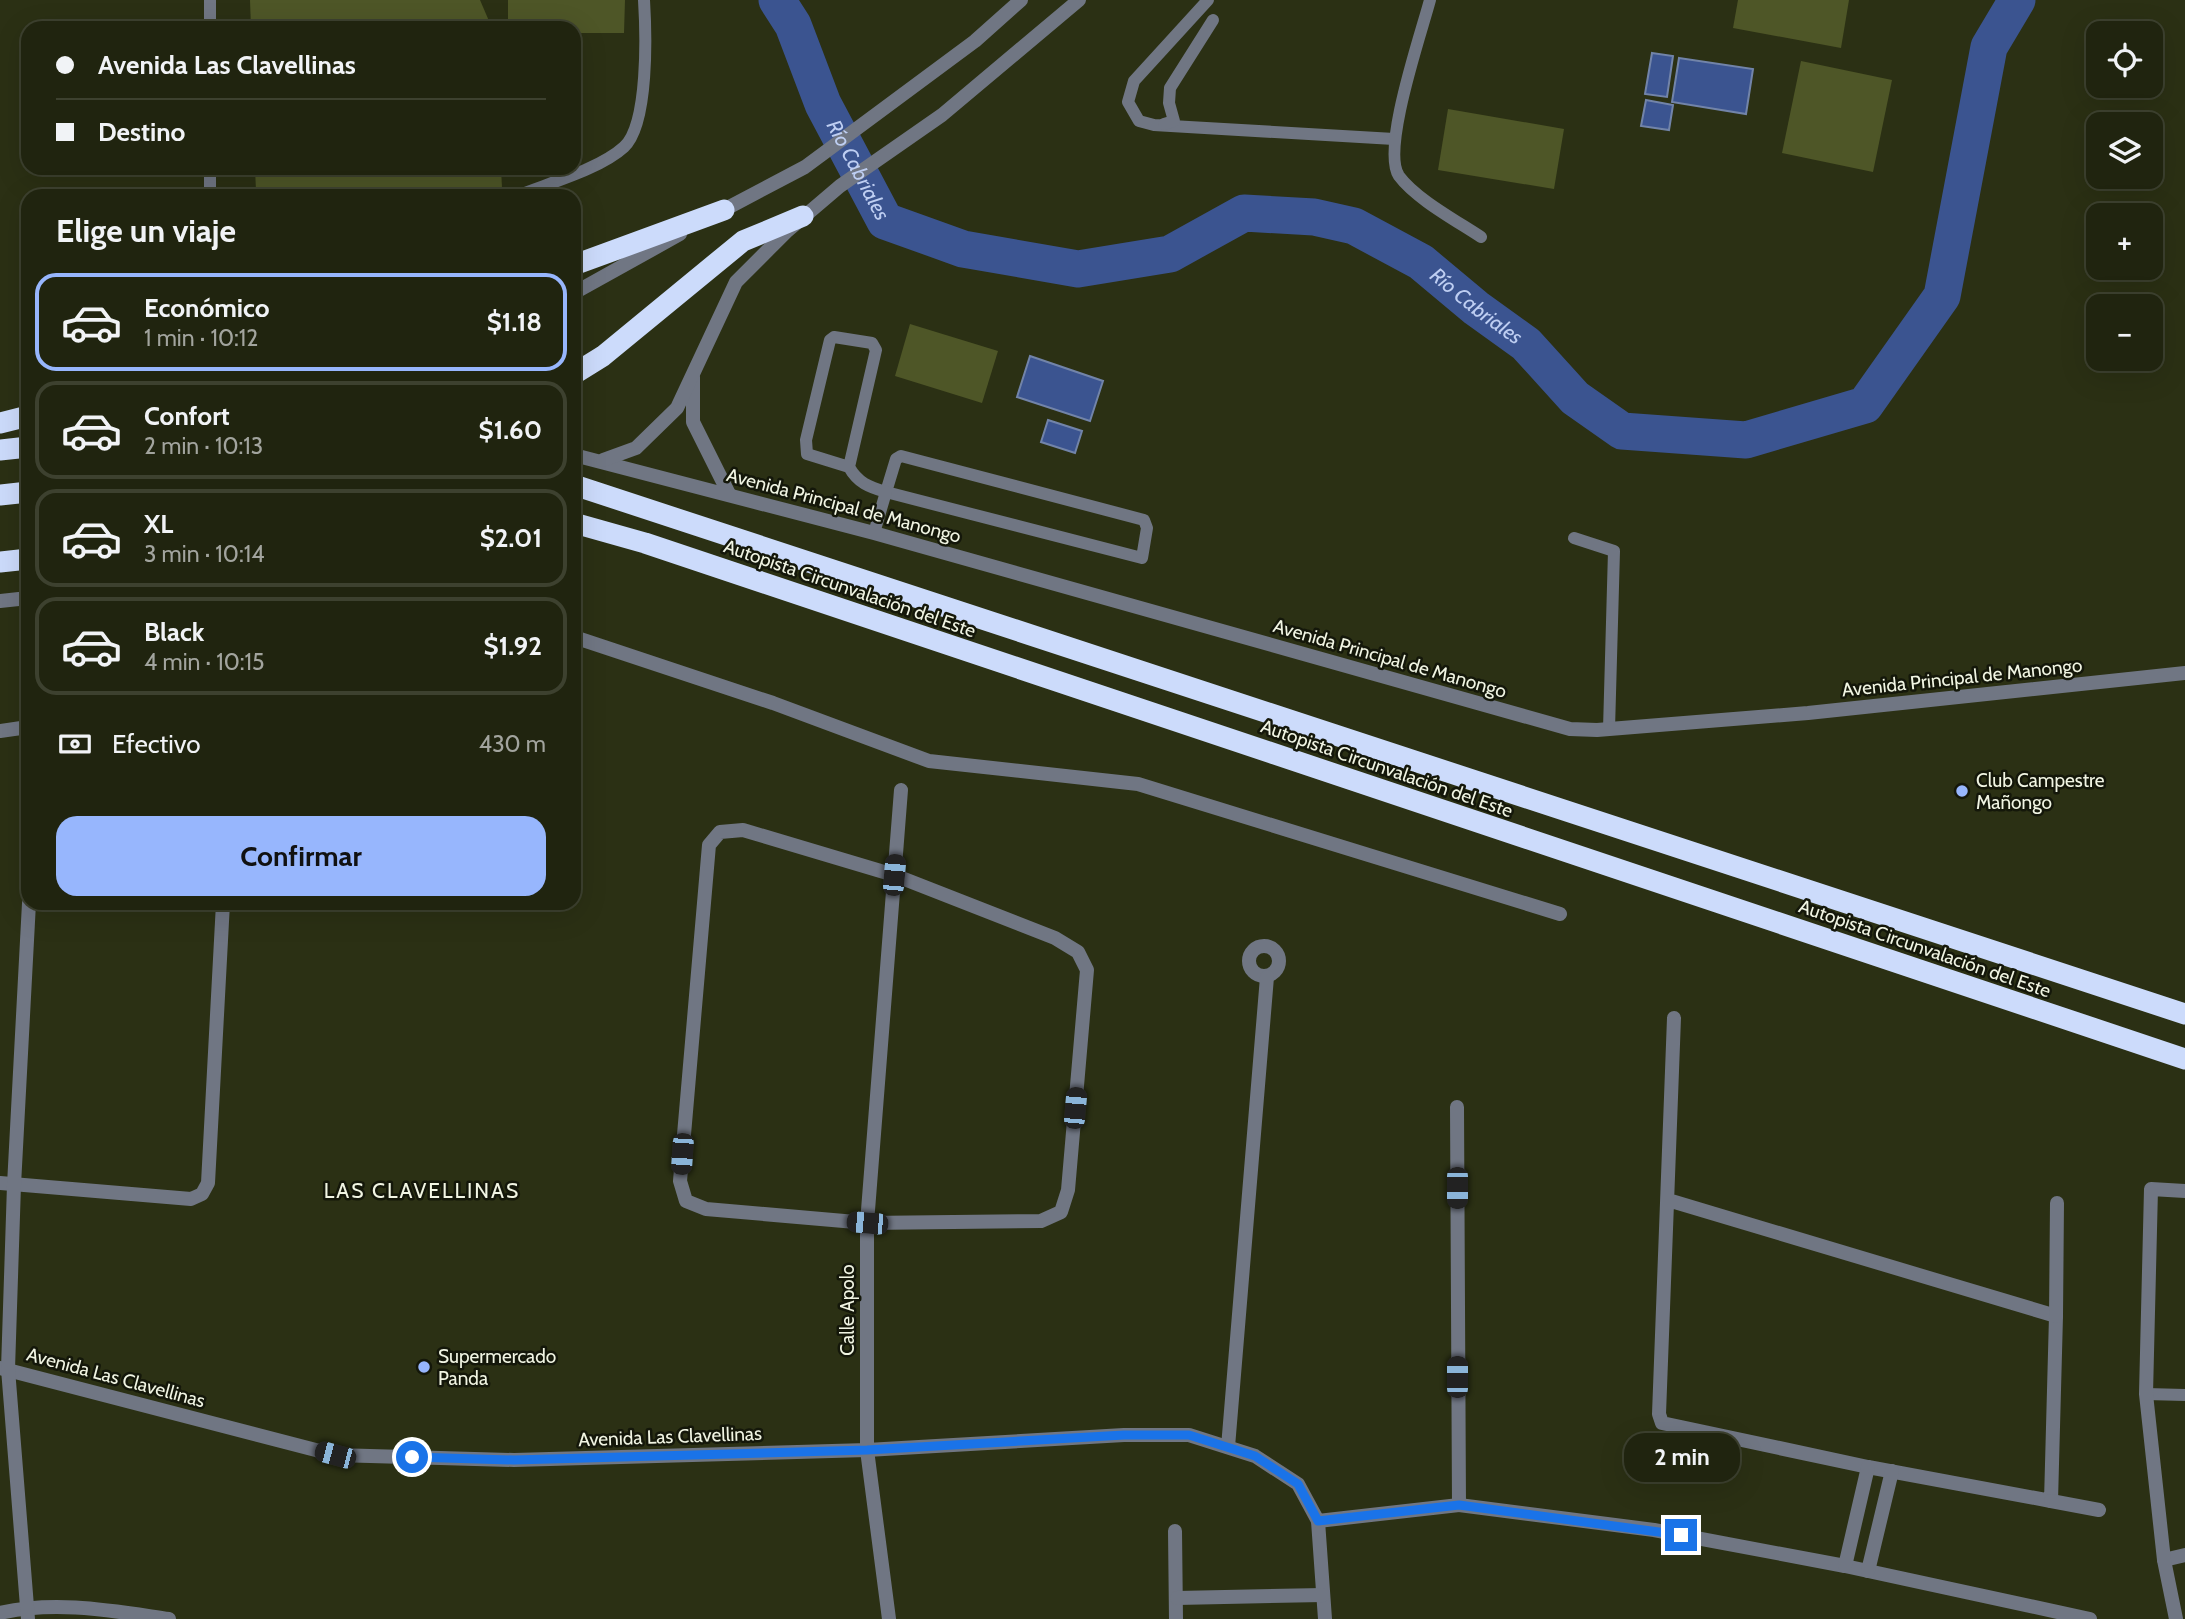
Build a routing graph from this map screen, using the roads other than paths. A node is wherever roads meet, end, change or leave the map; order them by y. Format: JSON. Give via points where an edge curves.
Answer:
{"nodes":[{"id":1,"x":210,"y":0,"type":"edge"},
{"id":2,"x":644,"y":0,"type":"edge"},
{"id":3,"x":1006,"y":0,"type":"edge"},
{"id":4,"x":1021,"y":0,"type":"edge"},
{"id":5,"x":1079,"y":0,"type":"edge"},
{"id":6,"x":1208,"y":0,"type":"edge"},
{"id":7,"x":1430,"y":0,"type":"edge"},
{"id":8,"x":1213,"y":20,"type":"dead end"},
{"id":9,"x":210,"y":21,"type":"edge"},
{"id":10,"x":975,"y":41,"type":"junction"},
{"id":11,"x":1154,"y":125,"type":"junction"},
{"id":12,"x":1394,"y":139,"type":"junction"},
{"id":13,"x":581,"y":169,"type":"edge"},
{"id":14,"x":567,"y":175,"type":"edge"},
{"id":15,"x":534,"y":189,"type":"edge"},
{"id":16,"x":724,"y":209,"type":"junction"},
{"id":17,"x":803,"y":216,"type":"junction"},
{"id":18,"x":1481,"y":237,"type":"dead end"},
{"id":19,"x":581,"y":262,"type":"edge"},
{"id":20,"x":581,"y":289,"type":"edge"},
{"id":21,"x":581,"y":370,"type":"edge"},
{"id":22,"x":693,"y":370,"type":"junction"},
{"id":23,"x":21,"y":418,"type":"edge"},
{"id":24,"x":0,"y":423,"type":"edge"},
{"id":25,"x":21,"y":448,"type":"edge"},
{"id":26,"x":0,"y":450,"type":"edge"},
{"id":27,"x":581,"y":456,"type":"edge"},
{"id":28,"x":603,"y":460,"type":"junction"},
{"id":29,"x":849,"y":467,"type":"junction"},
{"id":30,"x":581,"y":487,"type":"edge"},
{"id":31,"x":887,"y":492,"type":"junction"},
{"id":32,"x":21,"y":493,"type":"edge"},
{"id":33,"x":729,"y":494,"type":"junction"},
{"id":34,"x":0,"y":495,"type":"edge"},
{"id":35,"x":581,"y":525,"type":"edge"},
{"id":36,"x":874,"y":533,"type":"junction"},
{"id":37,"x":1574,"y":538,"type":"dead end"},
{"id":38,"x":21,"y":560,"type":"edge"},
{"id":39,"x":0,"y":562,"type":"edge"},
{"id":40,"x":21,"y":599,"type":"edge"},
{"id":41,"x":0,"y":601,"type":"edge"},
{"id":42,"x":581,"y":638,"type":"edge"},
{"id":43,"x":2185,"y":673,"type":"edge"},
{"id":44,"x":21,"y":728,"type":"edge"},
{"id":45,"x":1609,"y":729,"type":"junction"},
{"id":46,"x":0,"y":731,"type":"edge"},
{"id":47,"x":901,"y":790,"type":"dead end"},
{"id":48,"x":894,"y":875,"type":"junction"},
{"id":49,"x":28,"y":910,"type":"edge"},
{"id":50,"x":223,"y":910,"type":"edge"},
{"id":51,"x":1560,"y":914,"type":"dead end"},
{"id":52,"x":1267,"y":977,"type":"dead end"},
{"id":53,"x":2185,"y":1014,"type":"edge"},
{"id":54,"x":1674,"y":1018,"type":"dead end"},
{"id":55,"x":2185,"y":1059,"type":"edge"},
{"id":56,"x":1457,"y":1107,"type":"dead end"},
{"id":57,"x":7,"y":1184,"type":"edge"},
{"id":58,"x":2185,"y":1191,"type":"edge"},
{"id":59,"x":1668,"y":1200,"type":"junction"},
{"id":60,"x":2057,"y":1203,"type":"dead end"},
{"id":61,"x":867,"y":1223,"type":"junction"},
{"id":62,"x":2056,"y":1316,"type":"junction"},
{"id":63,"x":4,"y":1368,"type":"edge"},
{"id":64,"x":2146,"y":1394,"type":"junction"},
{"id":65,"x":2185,"y":1395,"type":"edge"},
{"id":66,"x":1228,"y":1447,"type":"junction"},
{"id":67,"x":867,"y":1450,"type":"junction"},
{"id":68,"x":1868,"y":1467,"type":"junction"},
{"id":69,"x":1892,"y":1471,"type":"junction"},
{"id":70,"x":2051,"y":1501,"type":"junction"},
{"id":71,"x":1459,"y":1505,"type":"junction"},
{"id":72,"x":2099,"y":1510,"type":"dead end"},
{"id":73,"x":1318,"y":1521,"type":"junction"},
{"id":74,"x":1175,"y":1531,"type":"dead end"},
{"id":75,"x":2185,"y":1556,"type":"edge"},
{"id":76,"x":2164,"y":1560,"type":"junction"},
{"id":77,"x":1844,"y":1566,"type":"junction"},
{"id":78,"x":1868,"y":1572,"type":"junction"},
{"id":79,"x":1323,"y":1595,"type":"junction"},
{"id":80,"x":1177,"y":1598,"type":"junction"},
{"id":81,"x":0,"y":1613,"type":"edge"},
{"id":82,"x":27,"y":1613,"type":"edge"},
{"id":83,"x":169,"y":1619,"type":"edge"},
{"id":84,"x":889,"y":1619,"type":"edge"},
{"id":85,"x":1176,"y":1619,"type":"edge"},
{"id":86,"x":1325,"y":1619,"type":"edge"},
{"id":87,"x":2091,"y":1619,"type":"edge"},
{"id":88,"x":2176,"y":1619,"type":"edge"}],
"edges":[{"from":1,"to":9,"type":"lane"},
{"from":2,"to":13,"type":"lane","via":[[645,79],[627,145]]},
{"from":3,"to":10,"type":"street"},
{"from":4,"to":10,"type":"street"},
{"from":5,"to":17,"type":"street","via":[[942,115]]},
{"from":6,"to":11,"type":"lane","via":[[1134,81],[1128,102],[1139,121]]},
{"from":7,"to":12,"type":"lane"},
{"from":8,"to":11,"type":"lane","via":[[1170,88],[1168,103],[1174,121]]},
{"from":10,"to":16,"type":"street","via":[[805,167]]},
{"from":11,"to":12,"type":"lane"},
{"from":12,"to":18,"type":"lane","via":[[1398,175]]},
{"from":14,"to":15,"type":"lane"},
{"from":16,"to":19,"type":"highway"},
{"from":16,"to":20,"type":"street"},
{"from":17,"to":21,"type":"highway","via":[[743,241]]},
{"from":17,"to":22,"type":"street","via":[[736,282]]},
{"from":22,"to":28,"type":"street","via":[[677,408],[661,425],[636,448]]},
{"from":22,"to":33,"type":"street","via":[[693,422]]},
{"from":23,"to":24,"type":"highway"},
{"from":25,"to":26,"type":"highway"},
{"from":27,"to":28,"type":"street","name":"Avenida Principal de Manongo"},
{"from":28,"to":33,"type":"street","name":"Avenida Principal de Manongo"},
{"from":29,"to":29,"type":"lane","via":[[876,350],[872,342],[834,337],[805,446],[807,454]]},
{"from":29,"to":31,"type":"lane","via":[[867,486]]},
{"from":30,"to":53,"type":"highway","name":"Autopista Circunvalación del Este"},
{"from":31,"to":31,"type":"lane","via":[[896,459],[907,456],[1144,520],[1142,558]]},
{"from":31,"to":36,"type":"lane"},
{"from":32,"to":34,"type":"highway"},
{"from":33,"to":36,"type":"street","name":"Avenida Principal de Manongo"},
{"from":35,"to":55,"type":"highway","name":"Autopista Circunvalación del Este"},
{"from":36,"to":45,"type":"street","name":"Avenida Principal de Manongo","via":[[1570,729]]},
{"from":37,"to":45,"type":"lane","via":[[1614,551]]},
{"from":38,"to":39,"type":"highway"},
{"from":40,"to":41,"type":"street"},
{"from":42,"to":51,"type":"street","via":[[929,761],[1138,784]]},
{"from":43,"to":45,"type":"street","name":"Avenida Principal de Manongo"},
{"from":44,"to":46,"type":"street"},
{"from":47,"to":48,"type":"street","name":"Calle Apolo"},
{"from":48,"to":61,"type":"street","name":"Calle Apolo"},
{"from":48,"to":61,"type":"street","via":[[1055,938],[1078,952],[1087,970],[1086,984],[1068,1190],[1061,1212],[1041,1221]]},
{"from":48,"to":61,"type":"street","via":[[743,830],[720,832],[709,845],[690,1044],[680,1181],[686,1201],[706,1209]]},
{"from":49,"to":57,"type":"street"},
{"from":50,"to":57,"type":"street","via":[[208,1183],[202,1194],[191,1199]]},
{"from":52,"to":66,"type":"street"},
{"from":54,"to":59,"type":"street"},
{"from":56,"to":71,"type":"street"},
{"from":57,"to":63,"type":"street"},
{"from":58,"to":64,"type":"street","via":[[2151,1189]]},
{"from":59,"to":62,"type":"street"},
{"from":59,"to":68,"type":"street","via":[[1662,1423]]},
{"from":60,"to":62,"type":"street"},
{"from":61,"to":67,"type":"street","name":"Calle Apolo"},
{"from":62,"to":70,"type":"street"},
{"from":63,"to":67,"type":"street","name":"Avenida Las Clavellinas","via":[[335,1455],[514,1460]]},
{"from":63,"to":82,"type":"street"},
{"from":64,"to":65,"type":"lane"},
{"from":64,"to":76,"type":"street"},
{"from":66,"to":67,"type":"street","name":"Avenida Las Clavellinas","via":[[1189,1435],[1124,1435]]},
{"from":66,"to":73,"type":"street","name":"Avenida Las Clavellinas","via":[[1255,1456],[1298,1484]]},
{"from":67,"to":84,"type":"street","name":"Calle Apolo"},
{"from":68,"to":69,"type":"street"},
{"from":68,"to":77,"type":"street"},
{"from":69,"to":70,"type":"street"},
{"from":69,"to":78,"type":"street"},
{"from":70,"to":72,"type":"street"},
{"from":71,"to":73,"type":"street"},
{"from":71,"to":77,"type":"street","via":[[1654,1530]]},
{"from":73,"to":79,"type":"street"},
{"from":74,"to":80,"type":"street"},
{"from":75,"to":76,"type":"street"},
{"from":76,"to":88,"type":"street"},
{"from":77,"to":78,"type":"street"},
{"from":78,"to":87,"type":"street"},
{"from":79,"to":80,"type":"street"},
{"from":79,"to":86,"type":"street"},
{"from":80,"to":85,"type":"street"},
{"from":81,"to":82,"type":"street"},
{"from":82,"to":83,"type":"street","via":[[89,1608]]}]}
